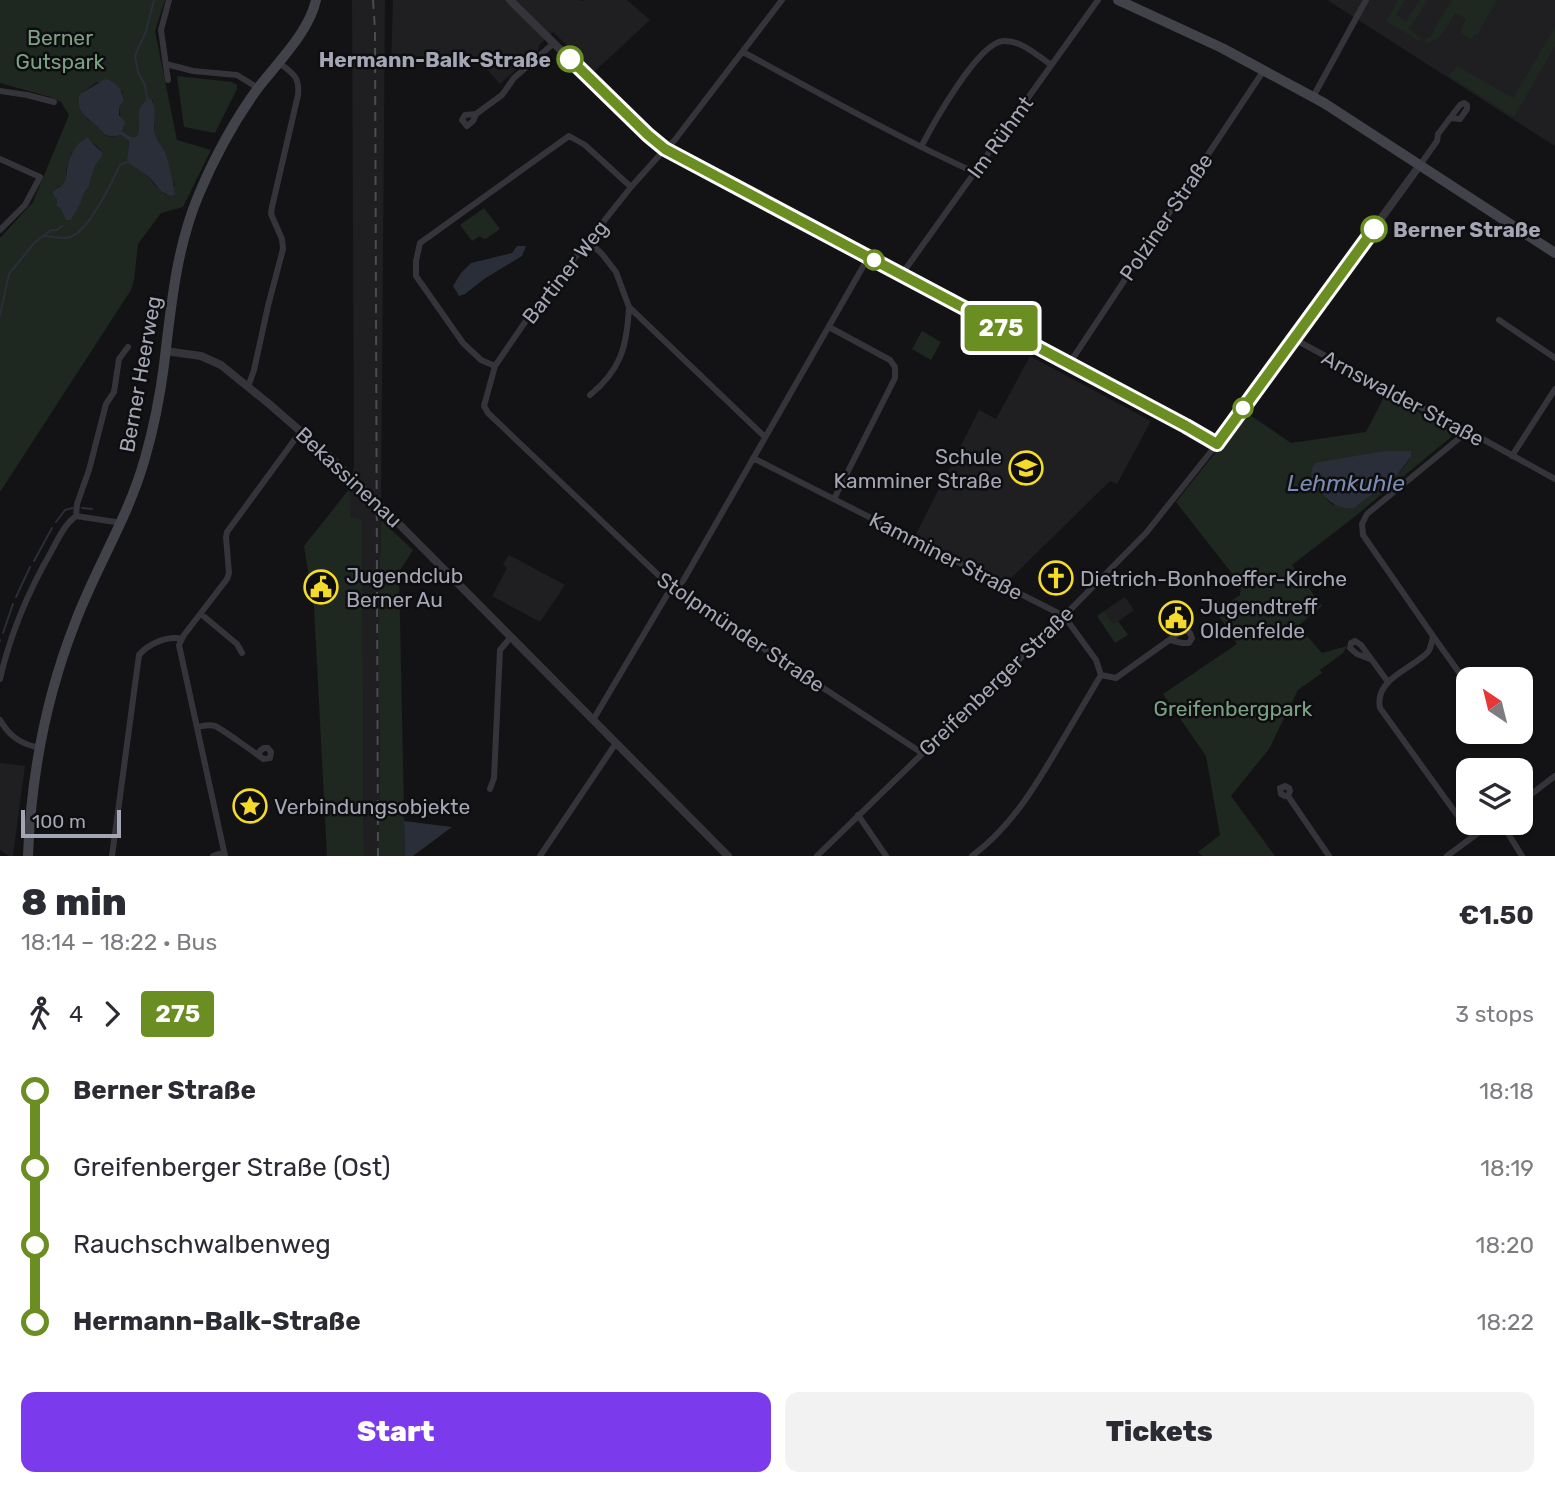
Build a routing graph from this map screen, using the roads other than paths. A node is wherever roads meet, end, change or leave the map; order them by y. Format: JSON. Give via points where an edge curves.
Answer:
{"nodes":[{"id":1,"x":169,"y":0,"type":"edge"},
{"id":2,"x":316,"y":0,"type":"edge"},
{"id":3,"x":510,"y":0,"type":"edge"},
{"id":4,"x":782,"y":0,"type":"edge"},
{"id":5,"x":1098,"y":0,"type":"edge"},
{"id":6,"x":1118,"y":0,"type":"edge"},
{"id":7,"x":1366,"y":0,"type":"edge"},
{"id":8,"x":554,"y":43,"type":"junction"},
{"id":9,"x":743,"y":52,"type":"junction"},
{"id":10,"x":278,"y":62,"type":"junction"},
{"id":11,"x":166,"y":64,"type":"junction"},
{"id":12,"x":1051,"y":65,"type":"junction"},
{"id":13,"x":1264,"y":69,"type":"junction"},
{"id":14,"x":169,"y":80,"type":"dead end"},
{"id":15,"x":258,"y":88,"type":"junction"},
{"id":16,"x":0,"y":91,"type":"edge"},
{"id":17,"x":1313,"y":97,"type":"junction"},
{"id":18,"x":54,"y":102,"type":"dead end"},
{"id":19,"x":476,"y":114,"type":"dead end"},
{"id":20,"x":1450,"y":118,"type":"dead end"},
{"id":21,"x":921,"y":147,"type":"junction"},
{"id":22,"x":665,"y":149,"type":"junction"},
{"id":23,"x":0,"y":159,"type":"edge"},
{"id":24,"x":1420,"y":165,"type":"junction"},
{"id":25,"x":974,"y":172,"type":"junction"},
{"id":26,"x":631,"y":187,"type":"junction"},
{"id":27,"x":0,"y":230,"type":"edge"},
{"id":28,"x":589,"y":241,"type":"junction"},
{"id":29,"x":1555,"y":253,"type":"edge"},
{"id":30,"x":868,"y":258,"type":"junction"},
{"id":31,"x":902,"y":274,"type":"junction"},
{"id":32,"x":629,"y":307,"type":"junction"},
{"id":33,"x":1499,"y":320,"type":"dead end"},
{"id":34,"x":830,"y":327,"type":"junction"},
{"id":35,"x":1294,"y":339,"type":"junction"},
{"id":36,"x":128,"y":347,"type":"dead end"},
{"id":37,"x":166,"y":351,"type":"junction"},
{"id":38,"x":1555,"y":358,"type":"edge"},
{"id":39,"x":1069,"y":364,"type":"junction"},
{"id":40,"x":495,"y":366,"type":"junction"},
{"id":41,"x":248,"y":387,"type":"junction"},
{"id":42,"x":1555,"y":389,"type":"edge"},
{"id":43,"x":590,"y":395,"type":"dead end"},
{"id":44,"x":484,"y":406,"type":"joint"},
{"id":45,"x":301,"y":431,"type":"junction"},
{"id":46,"x":1468,"y":431,"type":"junction"},
{"id":47,"x":765,"y":437,"type":"junction"},
{"id":48,"x":1217,"y":444,"type":"junction"},
{"id":49,"x":1512,"y":456,"type":"junction"},
{"id":50,"x":753,"y":458,"type":"junction"},
{"id":51,"x":1555,"y":479,"type":"edge"},
{"id":52,"x":834,"y":499,"type":"junction"},
{"id":53,"x":76,"y":516,"type":"junction"},
{"id":54,"x":122,"y":523,"type":"junction"},
{"id":55,"x":673,"y":589,"type":"junction"},
{"id":56,"x":201,"y":614,"type":"junction"},
{"id":57,"x":1064,"y":616,"type":"junction"},
{"id":58,"x":1433,"y":636,"type":"junction"},
{"id":59,"x":510,"y":638,"type":"junction"},
{"id":60,"x":181,"y":639,"type":"junction"},
{"id":61,"x":1170,"y":640,"type":"dead end"},
{"id":62,"x":242,"y":653,"type":"dead end"},
{"id":63,"x":1370,"y":659,"type":"dead end"},
{"id":64,"x":1456,"y":668,"type":"edge"},
{"id":65,"x":1101,"y":675,"type":"junction"},
{"id":66,"x":0,"y":679,"type":"edge"},
{"id":67,"x":1388,"y":682,"type":"junction"},
{"id":68,"x":0,"y":720,"type":"edge"},
{"id":69,"x":593,"y":720,"type":"junction"},
{"id":70,"x":197,"y":727,"type":"junction"},
{"id":71,"x":616,"y":743,"type":"junction"},
{"id":72,"x":40,"y":748,"type":"junction"},
{"id":73,"x":922,"y":753,"type":"junction"},
{"id":74,"x":259,"y":754,"type":"dead end"},
{"id":75,"x":1555,"y":776,"type":"edge"},
{"id":76,"x":490,"y":789,"type":"dead end"},
{"id":77,"x":1533,"y":793,"type":"edge"},
{"id":78,"x":1287,"y":796,"type":"dead end"},
{"id":79,"x":858,"y":815,"type":"junction"},
{"id":80,"x":1476,"y":835,"type":"edge"},
{"id":81,"x":1509,"y":835,"type":"edge"},
{"id":82,"x":1473,"y":837,"type":"junction"},
{"id":83,"x":225,"y":854,"type":"edge"},
{"id":84,"x":27,"y":856,"type":"edge"},
{"id":85,"x":112,"y":856,"type":"edge"},
{"id":86,"x":213,"y":856,"type":"edge"},
{"id":87,"x":540,"y":856,"type":"edge"},
{"id":88,"x":728,"y":856,"type":"edge"},
{"id":89,"x":817,"y":856,"type":"edge"},
{"id":90,"x":886,"y":856,"type":"edge"},
{"id":91,"x":972,"y":856,"type":"edge"},
{"id":92,"x":1329,"y":856,"type":"edge"},
{"id":93,"x":1447,"y":856,"type":"edge"},
{"id":94,"x":1522,"y":856,"type":"edge"}],
"edges":[{"from":1,"to":11,"type":"street","via":[[160,30]]},
{"from":2,"to":10,"type":"main road","name":"Berner Heerweg","via":[[308,22]]},
{"from":3,"to":8,"type":"street"},
{"from":4,"to":9,"type":"street","name":"Bartiner Weg"},
{"from":5,"to":12,"type":"street","name":"Im Rühmt"},
{"from":6,"to":13,"type":"main road"},
{"from":7,"to":17,"type":"street"},
{"from":8,"to":19,"type":"street"},
{"from":8,"to":22,"type":"street"},
{"from":9,"to":21,"type":"street"},
{"from":9,"to":22,"type":"street","name":"Bartiner Weg"},
{"from":10,"to":15,"type":"main road","name":"Berner Heerweg"},
{"from":10,"to":41,"type":"street","via":[[299,86],[271,214],[282,251]]},
{"from":11,"to":14,"type":"street"},
{"from":11,"to":15,"type":"street","via":[[237,75]]},
{"from":12,"to":21,"type":"street","via":[[1020,44],[1005,41],[985,51],[940,111]]},
{"from":12,"to":25,"type":"street","name":"Im Rühmt"},
{"from":13,"to":17,"type":"main road"},
{"from":13,"to":39,"type":"street","name":"Polziner Straße"},
{"from":15,"to":37,"type":"main road","name":"Berner Heerweg","via":[[226,138],[196,200],[179,260]]},
{"from":16,"to":18,"type":"street"},
{"from":17,"to":24,"type":"main road"},
{"from":20,"to":24,"type":"street"},
{"from":21,"to":25,"type":"street"},
{"from":22,"to":26,"type":"street","name":"Bartiner Weg"},
{"from":22,"to":30,"type":"street"},
{"from":23,"to":27,"type":"street","via":[[40,177],[25,205]]},
{"from":24,"to":29,"type":"main road"},
{"from":24,"to":35,"type":"street","name":"Greifenberger Straße"},
{"from":25,"to":31,"type":"street","name":"Im Rühmt"},
{"from":26,"to":28,"type":"street","name":"Bartiner Weg"},
{"from":26,"to":40,"type":"street","via":[[569,136],[420,243],[416,276],[463,343]]},
{"from":28,"to":32,"type":"street","via":[[616,272]]},
{"from":28,"to":40,"type":"street","name":"Bartiner Weg"},
{"from":30,"to":31,"type":"street"},
{"from":30,"to":34,"type":"street"},
{"from":31,"to":39,"type":"street"},
{"from":32,"to":43,"type":"street","via":[[619,363]]},
{"from":32,"to":47,"type":"street"},
{"from":33,"to":38,"type":"street"},
{"from":34,"to":47,"type":"street"},
{"from":34,"to":52,"type":"street","via":[[895,367],[895,378]]},
{"from":35,"to":46,"type":"street","name":"Arnswalder Straße"},
{"from":35,"to":48,"type":"street","name":"Greifenberger Straße"},
{"from":36,"to":53,"type":"street","via":[[119,359],[114,392],[106,404]]},
{"from":37,"to":41,"type":"street","name":"Bekassinenau","via":[[216,361]]},
{"from":37,"to":54,"type":"main road","name":"Berner Heerweg","via":[[158,408]]},
{"from":39,"to":48,"type":"street"},
{"from":40,"to":44,"type":"street","name":"Bartiner Weg"},
{"from":41,"to":45,"type":"street","name":"Bekassinenau"},
{"from":42,"to":49,"type":"street"},
{"from":44,"to":55,"type":"street","name":"Stolpmünder Straße"},
{"from":45,"to":56,"type":"street","via":[[227,532],[229,573]]},
{"from":45,"to":59,"type":"street","name":"Bekassinenau"},
{"from":46,"to":49,"type":"street","name":"Arnswalder Straße"},
{"from":46,"to":58,"type":"street","via":[[1367,514],[1362,524],[1363,534]]},
{"from":47,"to":50,"type":"street"},
{"from":48,"to":57,"type":"street","name":"Greifenberger Straße","via":[[1146,533]]},
{"from":49,"to":51,"type":"street","name":"Arnswalder Straße"},
{"from":50,"to":52,"type":"street","name":"Kamminer Straße"},
{"from":50,"to":55,"type":"street","via":[[683,581]]},
{"from":52,"to":57,"type":"street","name":"Kamminer Straße"},
{"from":53,"to":54,"type":"street"},
{"from":53,"to":66,"type":"street","via":[[67,523],[24,605]]},
{"from":54,"to":72,"type":"main road","name":"Berner Heerweg","via":[[74,625]]},
{"from":55,"to":69,"type":"street"},
{"from":55,"to":73,"type":"street","name":"Stolpmünder Straße"},
{"from":56,"to":60,"type":"street"},
{"from":56,"to":62,"type":"street"},
{"from":57,"to":65,"type":"street","via":[[1096,660]]},
{"from":57,"to":73,"type":"street","name":"Greifenberger Straße"},
{"from":58,"to":64,"type":"street"},
{"from":58,"to":67,"type":"street","via":[[1430,650]]},
{"from":59,"to":69,"type":"street","name":"Bekassinenau"},
{"from":59,"to":76,"type":"street","via":[[500,650]]},
{"from":60,"to":70,"type":"street","via":[[179,652]]},
{"from":60,"to":85,"type":"street","via":[[151,644],[139,655]]},
{"from":61,"to":65,"type":"street","via":[[1116,678]]},
{"from":63,"to":67,"type":"street"},
{"from":65,"to":91,"type":"street","via":[[1021,807]]},
{"from":67,"to":82,"type":"street","via":[[1381,690],[1380,708]]},
{"from":68,"to":72,"type":"street","via":[[21,743]]},
{"from":69,"to":71,"type":"street","name":"Bekassinenau"},
{"from":70,"to":74,"type":"street","via":[[220,728]]},
{"from":70,"to":83,"type":"street"},
{"from":71,"to":87,"type":"street"},
{"from":71,"to":88,"type":"street","name":"Bekassinenau"},
{"from":72,"to":84,"type":"main road","name":"Berner Heerweg"},
{"from":73,"to":79,"type":"street","name":"Greifenberger Straße"},
{"from":75,"to":77,"type":"street"},
{"from":78,"to":92,"type":"street"},
{"from":79,"to":89,"type":"street","name":"Greifenberger Straße"},
{"from":79,"to":90,"type":"street"},
{"from":80,"to":82,"type":"street"},
{"from":81,"to":94,"type":"street"},
{"from":82,"to":93,"type":"street"},
{"from":83,"to":86,"type":"street"}]}
